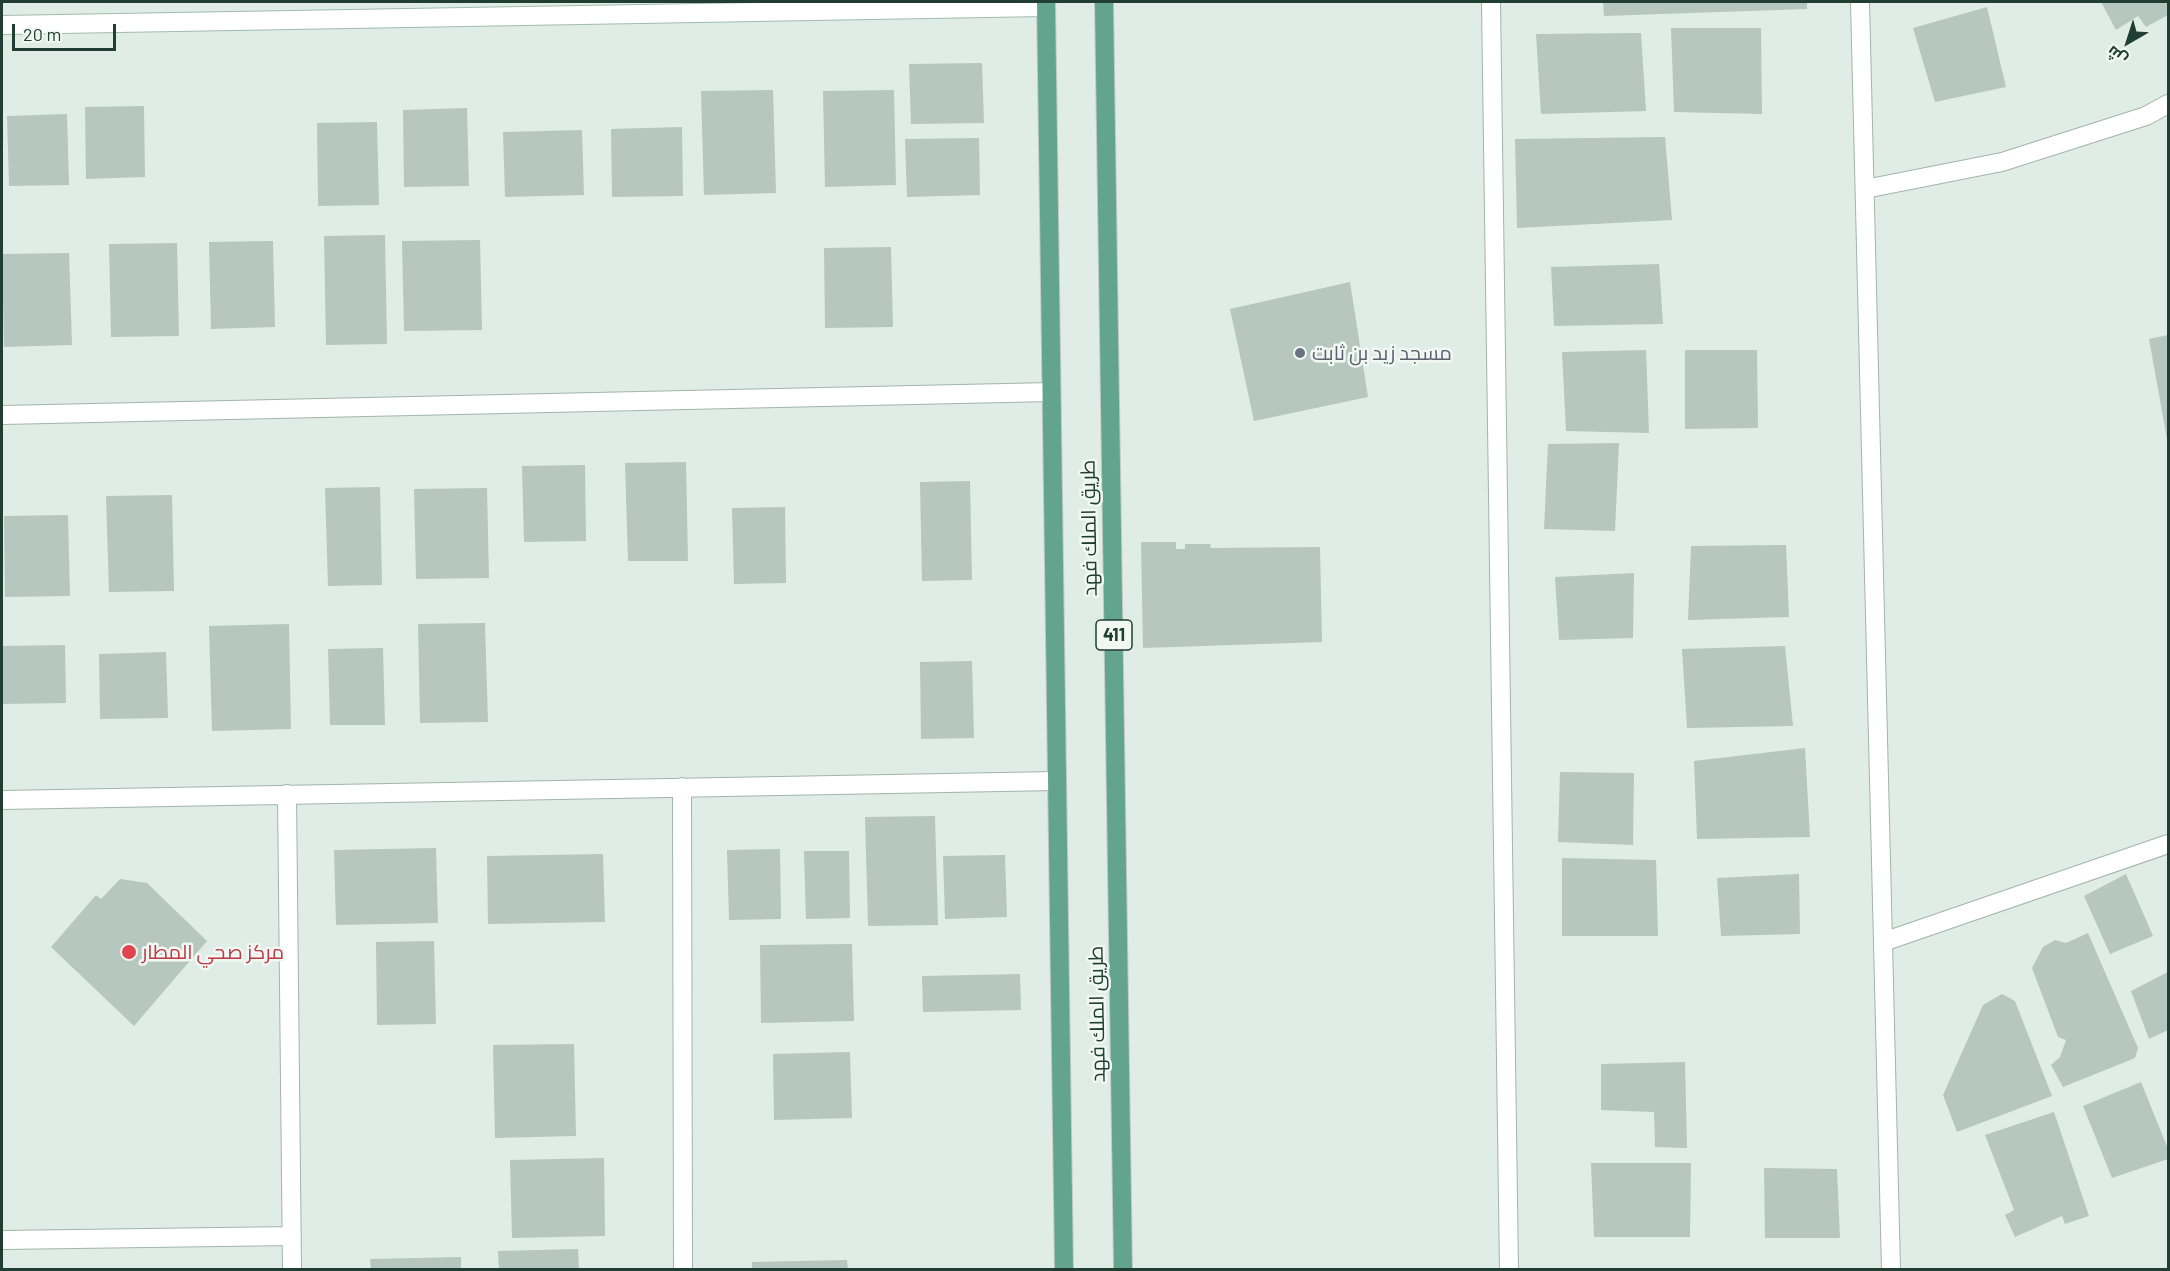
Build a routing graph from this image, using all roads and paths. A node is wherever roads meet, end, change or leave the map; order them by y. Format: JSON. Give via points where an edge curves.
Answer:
{"nodes":[{"id":1,"x":1107,"y":2,"type":"edge"},
{"id":2,"x":1491,"y":2,"type":"edge"},
{"id":3,"x":1860,"y":2,"type":"edge"},
{"id":4,"x":1046,"y":4,"type":"edge"},
{"id":5,"x":2,"y":25,"type":"edge"},
{"id":6,"x":2169,"y":104,"type":"edge"},
{"id":7,"x":1865,"y":189,"type":"junction"},
{"id":8,"x":1051,"y":392,"type":"junction"},
{"id":9,"x":2,"y":415,"type":"edge"},
{"id":10,"x":1057,"y":781,"type":"junction"},
{"id":11,"x":682,"y":787,"type":"junction"},
{"id":12,"x":287,"y":794,"type":"junction"},
{"id":13,"x":2,"y":800,"type":"edge"},
{"id":14,"x":2169,"y":844,"type":"edge"},
{"id":15,"x":1883,"y":942,"type":"junction"},
{"id":16,"x":292,"y":1236,"type":"junction"},
{"id":17,"x":2,"y":1240,"type":"edge"},
{"id":18,"x":292,"y":1269,"type":"edge"},
{"id":19,"x":682,"y":1269,"type":"edge"},
{"id":20,"x":1064,"y":1269,"type":"edge"},
{"id":21,"x":1123,"y":1269,"type":"edge"},
{"id":22,"x":1509,"y":1269,"type":"edge"},
{"id":23,"x":1891,"y":1269,"type":"edge"}],
"edges":[{"from":1,"to":21,"type":"main road","name":"طريق الملك فهد","number":"411"},
{"from":2,"to":22,"type":"street"},
{"from":3,"to":7,"type":"street"},
{"from":4,"to":5,"type":"street"},
{"from":4,"to":8,"type":"main road","name":"طريق الملك فهد"},
{"from":6,"to":7,"type":"street","via":[[2146,116],[2002,162]]},
{"from":7,"to":15,"type":"street"},
{"from":8,"to":9,"type":"street"},
{"from":8,"to":10,"type":"main road","name":"طريق الملك فهد"},
{"from":10,"to":11,"type":"street"},
{"from":10,"to":20,"type":"main road","name":"طريق الملك فهد"},
{"from":11,"to":12,"type":"street"},
{"from":11,"to":19,"type":"street"},
{"from":12,"to":13,"type":"street"},
{"from":12,"to":16,"type":"street"},
{"from":14,"to":15,"type":"street"},
{"from":15,"to":23,"type":"street"},
{"from":16,"to":17,"type":"street"},
{"from":16,"to":18,"type":"street"}]}
